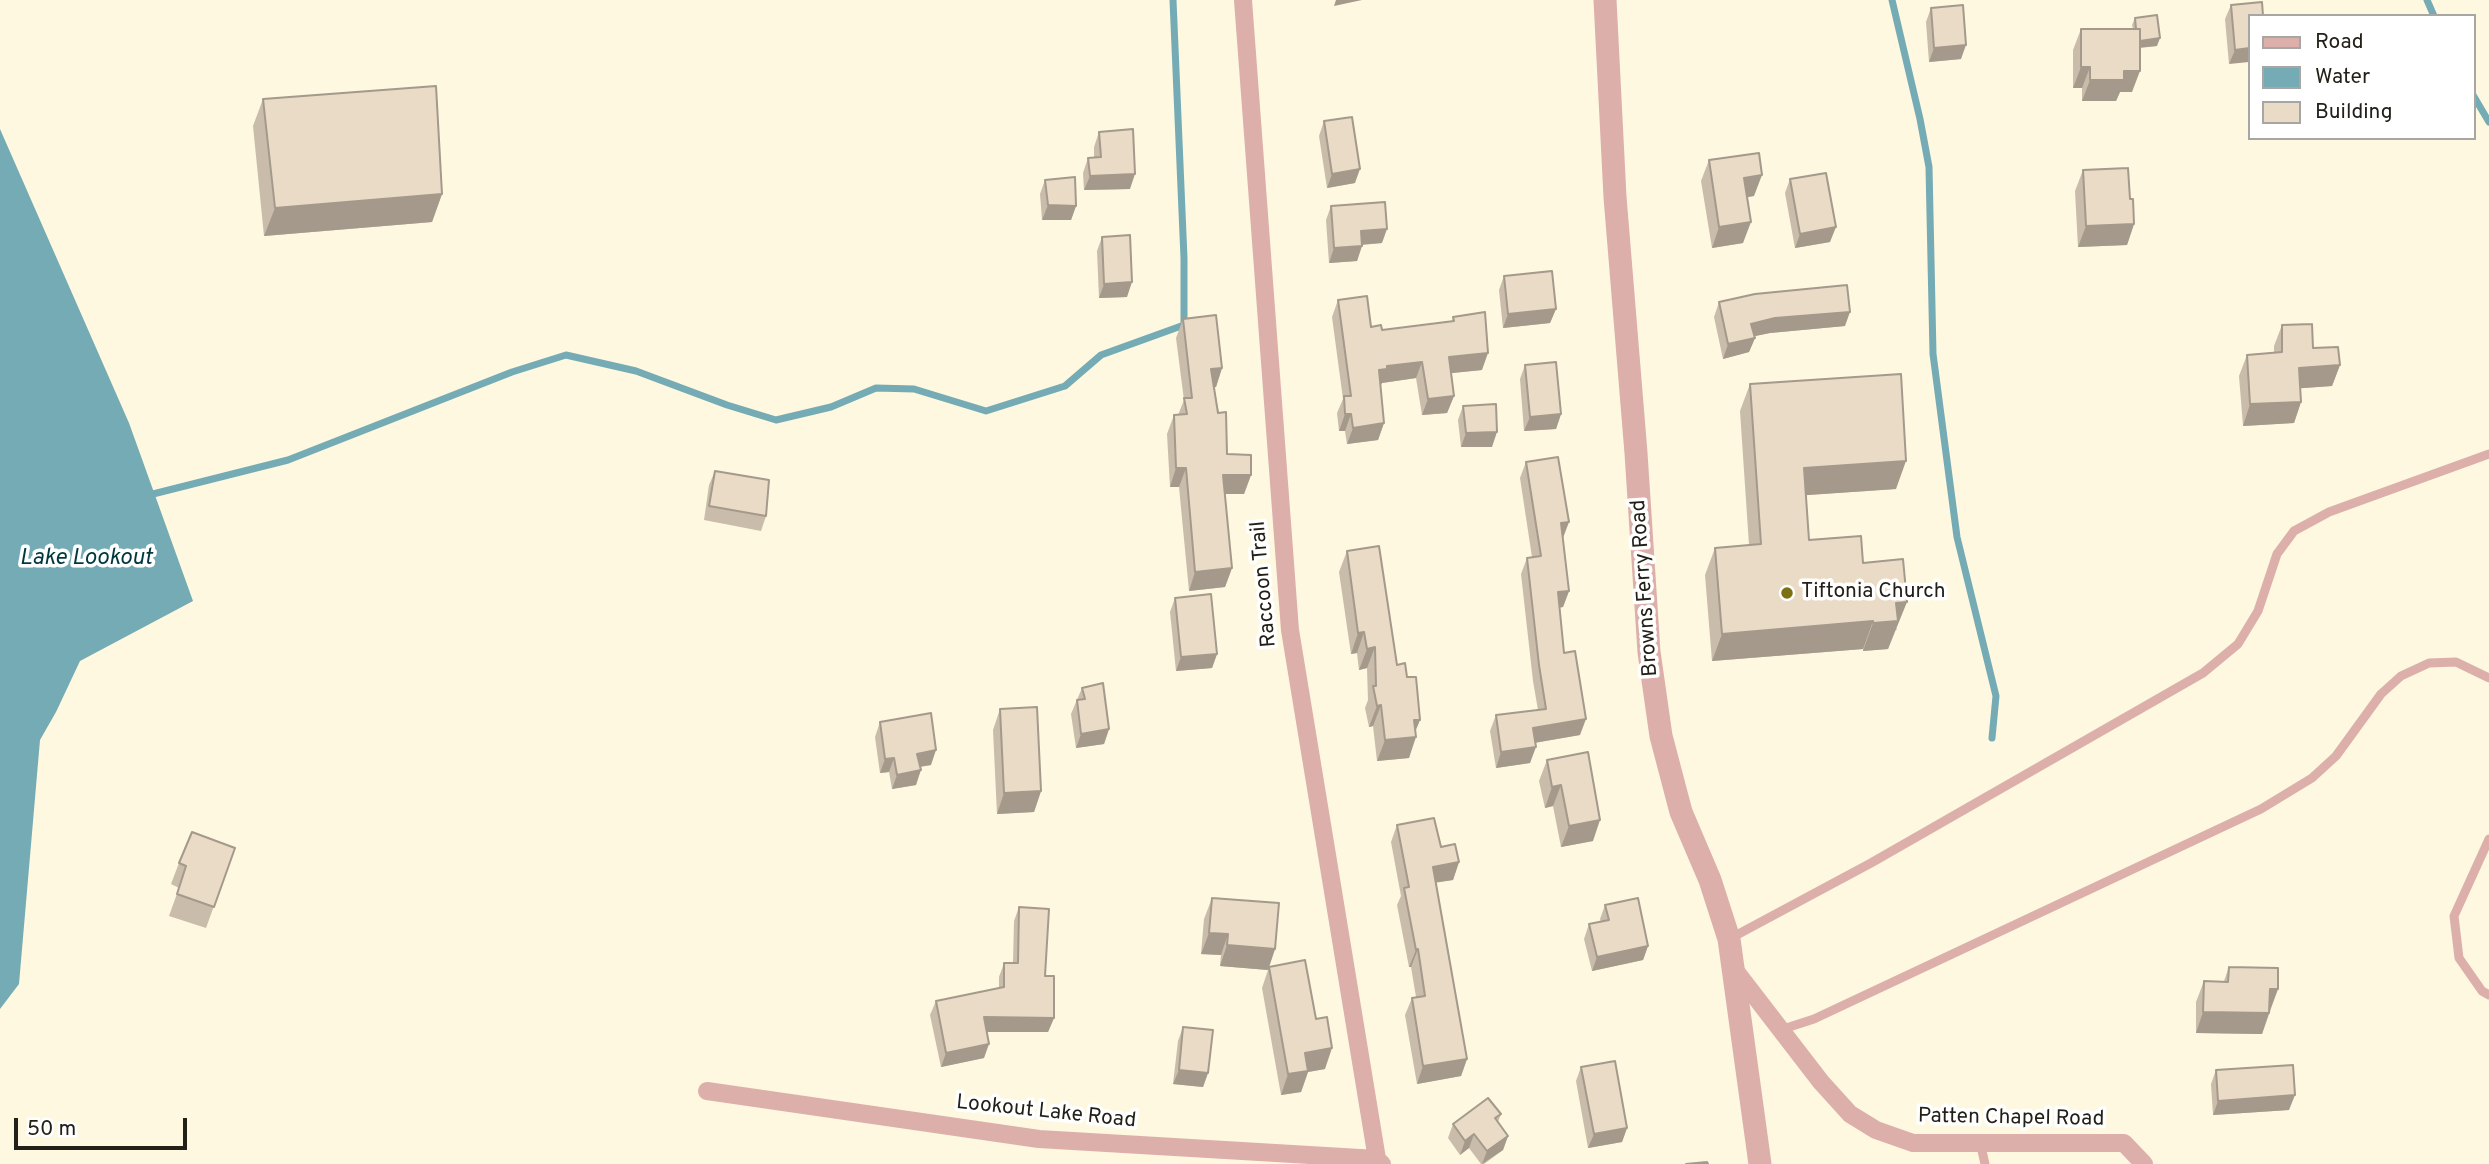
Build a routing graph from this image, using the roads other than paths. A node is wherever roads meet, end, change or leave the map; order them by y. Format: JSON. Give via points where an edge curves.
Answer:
{"nodes":[{"id":1,"x":1243,"y":0,"type":"edge"},
{"id":2,"x":1605,"y":0,"type":"edge"},
{"id":3,"x":2489,"y":454,"type":"edge"},
{"id":4,"x":2489,"y":678,"type":"edge"},
{"id":5,"x":2489,"y":839,"type":"edge"},
{"id":6,"x":1729,"y":939,"type":"junction"},
{"id":7,"x":1734,"y":969,"type":"junction"},
{"id":8,"x":2489,"y":995,"type":"edge"},
{"id":9,"x":1780,"y":1030,"type":"junction"},
{"id":10,"x":706,"y":1091,"type":"dead end"},
{"id":11,"x":1980,"y":1142,"type":"junction"},
{"id":12,"x":1379,"y":1162,"type":"edge"},
{"id":13,"x":1760,"y":1164,"type":"edge"},
{"id":14,"x":1985,"y":1164,"type":"edge"},
{"id":15,"x":2144,"y":1164,"type":"edge"}],
"edges":[{"from":1,"to":12,"type":"street","name":"Raccoon Trail","via":[[1290,630]]},
{"from":2,"to":6,"type":"street","name":"Browns Ferry Road","via":[[1648,652],[1661,736],[1681,812]]},
{"from":3,"to":6,"type":"lane","via":[[2329,512],[2294,531],[2277,554],[2258,611],[2238,644],[2203,673]]},
{"from":4,"to":9,"type":"lane","via":[[2456,662],[2429,663],[2401,676],[2381,694],[2328,763],[2261,809],[1814,1019]]},
{"from":5,"to":8,"type":"lane","via":[[2454,916],[2459,958]]},
{"from":6,"to":7,"type":"street","name":"Browns Ferry Road"},
{"from":7,"to":9,"type":"street","name":"Patten Chapel Road"},
{"from":7,"to":13,"type":"street","name":"Browns Ferry Road"},
{"from":9,"to":11,"type":"street","name":"Patten Chapel Road","via":[[1850,1114],[1877,1130],[1913,1143]]},
{"from":10,"to":12,"type":"street","name":"Lookout Lake Road","via":[[1039,1139]]},
{"from":11,"to":14,"type":"lane"},
{"from":11,"to":15,"type":"street","name":"Patten Chapel Road","via":[[2124,1143]]}]}
